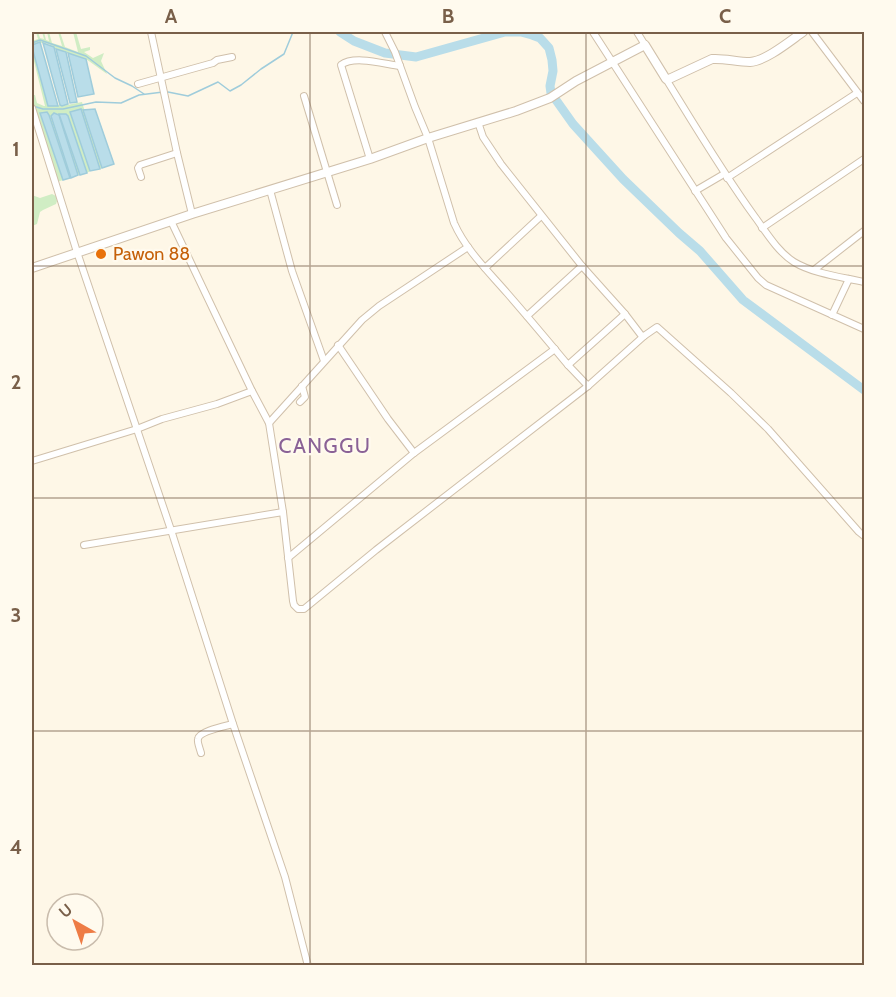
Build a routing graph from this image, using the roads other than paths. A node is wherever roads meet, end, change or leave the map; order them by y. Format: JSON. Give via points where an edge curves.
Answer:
{"nodes":[{"id":1,"x":151,"y":32,"type":"edge"},
{"id":2,"x":386,"y":32,"type":"edge"},
{"id":3,"x":593,"y":32,"type":"edge"},
{"id":4,"x":637,"y":32,"type":"edge"},
{"id":5,"x":803,"y":32,"type":"edge"},
{"id":6,"x":812,"y":32,"type":"edge"},
{"id":7,"x":645,"y":45,"type":"junction"},
{"id":8,"x":232,"y":57,"type":"dead end"},
{"id":9,"x":614,"y":61,"type":"junction"},
{"id":10,"x":400,"y":65,"type":"junction"},
{"id":11,"x":160,"y":78,"type":"junction"},
{"id":12,"x":666,"y":79,"type":"junction"},
{"id":13,"x":138,"y":84,"type":"dead end"},
{"id":14,"x":857,"y":93,"type":"junction"},
{"id":15,"x":304,"y":96,"type":"dead end"},
{"id":16,"x":864,"y":101,"type":"edge"},
{"id":17,"x":32,"y":108,"type":"edge"},
{"id":18,"x":478,"y":122,"type":"junction"},
{"id":19,"x":428,"y":138,"type":"junction"},
{"id":20,"x":177,"y":153,"type":"junction"},
{"id":21,"x":370,"y":159,"type":"junction"},
{"id":22,"x":864,"y":159,"type":"edge"},
{"id":23,"x":327,"y":173,"type":"junction"},
{"id":24,"x":726,"y":176,"type":"junction"},
{"id":25,"x":141,"y":177,"type":"dead end"},
{"id":26,"x":270,"y":190,"type":"junction"},
{"id":27,"x":695,"y":191,"type":"junction"},
{"id":28,"x":337,"y":206,"type":"dead end"},
{"id":29,"x":192,"y":214,"type":"junction"},
{"id":30,"x":541,"y":216,"type":"junction"},
{"id":31,"x":171,"y":221,"type":"junction"},
{"id":32,"x":762,"y":228,"type":"junction"},
{"id":33,"x":864,"y":231,"type":"edge"},
{"id":34,"x":468,"y":247,"type":"junction"},
{"id":35,"x":77,"y":252,"type":"junction"},
{"id":36,"x":582,"y":266,"type":"junction"},
{"id":37,"x":32,"y":268,"type":"edge"},
{"id":38,"x":485,"y":268,"type":"junction"},
{"id":39,"x":814,"y":270,"type":"junction"},
{"id":40,"x":849,"y":279,"type":"junction"},
{"id":41,"x":864,"y":282,"type":"edge"},
{"id":42,"x":625,"y":314,"type":"junction"},
{"id":43,"x":832,"y":315,"type":"junction"},
{"id":44,"x":527,"y":316,"type":"junction"},
{"id":45,"x":864,"y":329,"type":"edge"},
{"id":46,"x":644,"y":336,"type":"junction"},
{"id":47,"x":339,"y":345,"type":"junction"},
{"id":48,"x":555,"y":349,"type":"junction"},
{"id":49,"x":324,"y":361,"type":"junction"},
{"id":50,"x":568,"y":365,"type":"junction"},
{"id":51,"x":302,"y":386,"type":"junction"},
{"id":52,"x":588,"y":386,"type":"junction"},
{"id":53,"x":252,"y":391,"type":"junction"},
{"id":54,"x":300,"y":402,"type":"dead end"},
{"id":55,"x":269,"y":423,"type":"junction"},
{"id":56,"x":137,"y":429,"type":"junction"},
{"id":57,"x":414,"y":453,"type":"junction"},
{"id":58,"x":32,"y":461,"type":"edge"},
{"id":59,"x":283,"y":512,"type":"junction"},
{"id":60,"x":171,"y":530,"type":"junction"},
{"id":61,"x":864,"y":536,"type":"edge"},
{"id":62,"x":84,"y":545,"type":"dead end"},
{"id":63,"x":288,"y":558,"type":"junction"},
{"id":64,"x":233,"y":724,"type":"junction"},
{"id":65,"x":201,"y":753,"type":"dead end"},
{"id":66,"x":308,"y":966,"type":"edge"}],
"edges":[{"from":1,"to":11,"type":"street"},
{"from":2,"to":10,"type":"street"},
{"from":3,"to":9,"type":"street"},
{"from":4,"to":7,"type":"street"},
{"from":5,"to":12,"type":"street","via":[[753,62],[717,58]]},
{"from":6,"to":14,"type":"street"},
{"from":7,"to":9,"type":"street"},
{"from":7,"to":12,"type":"street"},
{"from":8,"to":11,"type":"street"},
{"from":9,"to":18,"type":"street","via":[[550,98]]},
{"from":9,"to":27,"type":"street"},
{"from":10,"to":19,"type":"street"},
{"from":10,"to":21,"type":"street","via":[[355,61],[341,65]]},
{"from":11,"to":13,"type":"street"},
{"from":11,"to":20,"type":"street"},
{"from":12,"to":24,"type":"street"},
{"from":14,"to":16,"type":"street"},
{"from":14,"to":24,"type":"street"},
{"from":15,"to":23,"type":"street"},
{"from":17,"to":35,"type":"street"},
{"from":18,"to":19,"type":"street"},
{"from":18,"to":30,"type":"street","via":[[501,164]]},
{"from":19,"to":21,"type":"street"},
{"from":19,"to":34,"type":"street","via":[[454,223]]},
{"from":20,"to":25,"type":"street","via":[[140,165]]},
{"from":20,"to":29,"type":"street"},
{"from":21,"to":23,"type":"street"},
{"from":22,"to":32,"type":"street"},
{"from":23,"to":26,"type":"street"},
{"from":23,"to":28,"type":"street"},
{"from":24,"to":27,"type":"street"},
{"from":24,"to":32,"type":"street"},
{"from":26,"to":29,"type":"street"},
{"from":26,"to":49,"type":"street","via":[[292,271]]},
{"from":27,"to":43,"type":"street","via":[[758,278]]},
{"from":29,"to":31,"type":"street"},
{"from":30,"to":36,"type":"street"},
{"from":30,"to":38,"type":"street"},
{"from":31,"to":35,"type":"street"},
{"from":31,"to":53,"type":"street"},
{"from":32,"to":39,"type":"street","via":[[785,255]]},
{"from":33,"to":39,"type":"street"},
{"from":34,"to":38,"type":"street"},
{"from":34,"to":47,"type":"street","via":[[379,306]]},
{"from":35,"to":37,"type":"street"},
{"from":35,"to":56,"type":"street"},
{"from":36,"to":42,"type":"street"},
{"from":36,"to":44,"type":"street"},
{"from":38,"to":44,"type":"street"},
{"from":39,"to":40,"type":"street"},
{"from":40,"to":41,"type":"street"},
{"from":40,"to":43,"type":"street"},
{"from":42,"to":46,"type":"street"},
{"from":42,"to":50,"type":"street"},
{"from":43,"to":45,"type":"street"},
{"from":44,"to":48,"type":"street"},
{"from":46,"to":52,"type":"street"},
{"from":46,"to":61,"type":"street","via":[[657,327],[683,349],[768,429]]},
{"from":47,"to":49,"type":"street"},
{"from":47,"to":57,"type":"street"},
{"from":48,"to":50,"type":"street"},
{"from":48,"to":57,"type":"street"},
{"from":49,"to":51,"type":"street"},
{"from":50,"to":52,"type":"street"},
{"from":51,"to":54,"type":"street","via":[[305,397]]},
{"from":51,"to":55,"type":"street"},
{"from":52,"to":63,"type":"street","via":[[304,609],[294,605]]},
{"from":53,"to":55,"type":"street"},
{"from":53,"to":56,"type":"street"},
{"from":55,"to":59,"type":"street"},
{"from":56,"to":58,"type":"street"},
{"from":56,"to":60,"type":"street"},
{"from":57,"to":63,"type":"street"},
{"from":59,"to":60,"type":"street"},
{"from":59,"to":63,"type":"street"},
{"from":60,"to":62,"type":"street"},
{"from":60,"to":64,"type":"street"},
{"from":64,"to":65,"type":"street","via":[[200,735]]},
{"from":64,"to":66,"type":"street","via":[[285,877]]}]}
